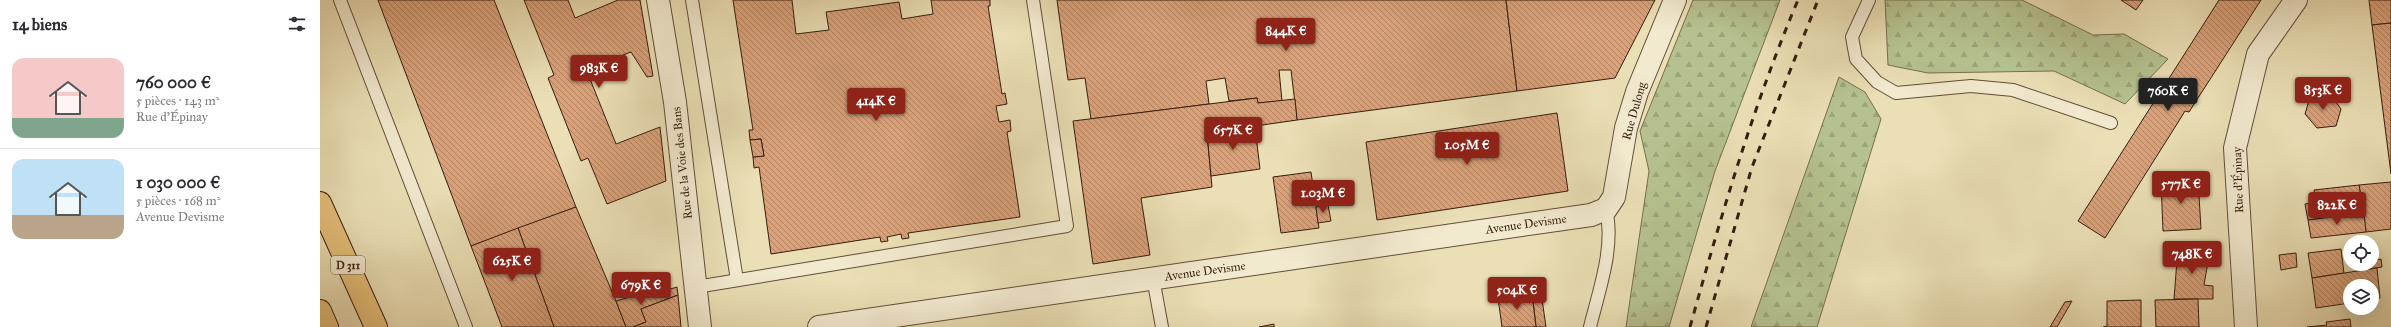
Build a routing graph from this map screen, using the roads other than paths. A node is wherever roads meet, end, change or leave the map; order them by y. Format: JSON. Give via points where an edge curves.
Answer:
{"nodes":[{"id":1,"x":340,"y":0,"type":"edge"},
{"id":2,"x":658,"y":0,"type":"edge"},
{"id":3,"x":692,"y":0,"type":"edge"},
{"id":4,"x":1033,"y":0,"type":"edge"},
{"id":5,"x":1675,"y":0,"type":"edge"},
{"id":6,"x":1869,"y":0,"type":"edge"},
{"id":7,"x":2296,"y":0,"type":"edge"},
{"id":8,"x":2111,"y":123,"type":"dead end"},
{"id":9,"x":320,"y":203,"type":"edge"},
{"id":10,"x":1599,"y":212,"type":"junction"},
{"id":11,"x":1153,"y":278,"type":"junction"},
{"id":12,"x":737,"y":280,"type":"junction"},
{"id":13,"x":696,"y":287,"type":"junction"},
{"id":14,"x":320,"y":311,"type":"edge"},
{"id":15,"x":327,"y":327,"type":"edge"},
{"id":16,"x":376,"y":327,"type":"edge"},
{"id":17,"x":466,"y":327,"type":"edge"},
{"id":18,"x":700,"y":327,"type":"edge"},
{"id":19,"x":819,"y":327,"type":"edge"},
{"id":20,"x":1162,"y":327,"type":"edge"},
{"id":21,"x":1590,"y":327,"type":"edge"},
{"id":22,"x":2246,"y":327,"type":"edge"}],
"edges":[{"from":1,"to":17,"type":"lane"},
{"from":2,"to":13,"type":"street","name":"Rue de la Voie des Bans","via":[[675,102]]},
{"from":3,"to":12,"type":"lane"},
{"from":4,"to":12,"type":"lane","via":[[1067,226]]},
{"from":5,"to":10,"type":"street","name":"Rue Dulong","via":[[1637,92],[1626,128],[1614,197]]},
{"from":6,"to":8,"type":"lane","via":[[1852,36],[1856,59],[1877,82],[1896,93],[1971,86],[2014,90]]},
{"from":7,"to":22,"type":"street","name":"Rue d'Épinay","via":[[2258,54],[2235,148]]},
{"from":9,"to":16,"type":"main road","number":"D 311"},
{"from":10,"to":11,"type":"street","name":"Avenue Devisme"},
{"from":10,"to":21,"type":"lane","via":[[1610,222],[1605,265]]},
{"from":11,"to":19,"type":"street","name":"Avenue Devisme"},
{"from":11,"to":20,"type":"lane"},
{"from":12,"to":13,"type":"lane"},
{"from":13,"to":18,"type":"street","name":"Rue de la Voie des Bans"},
{"from":14,"to":15,"type":"main road"}]}
